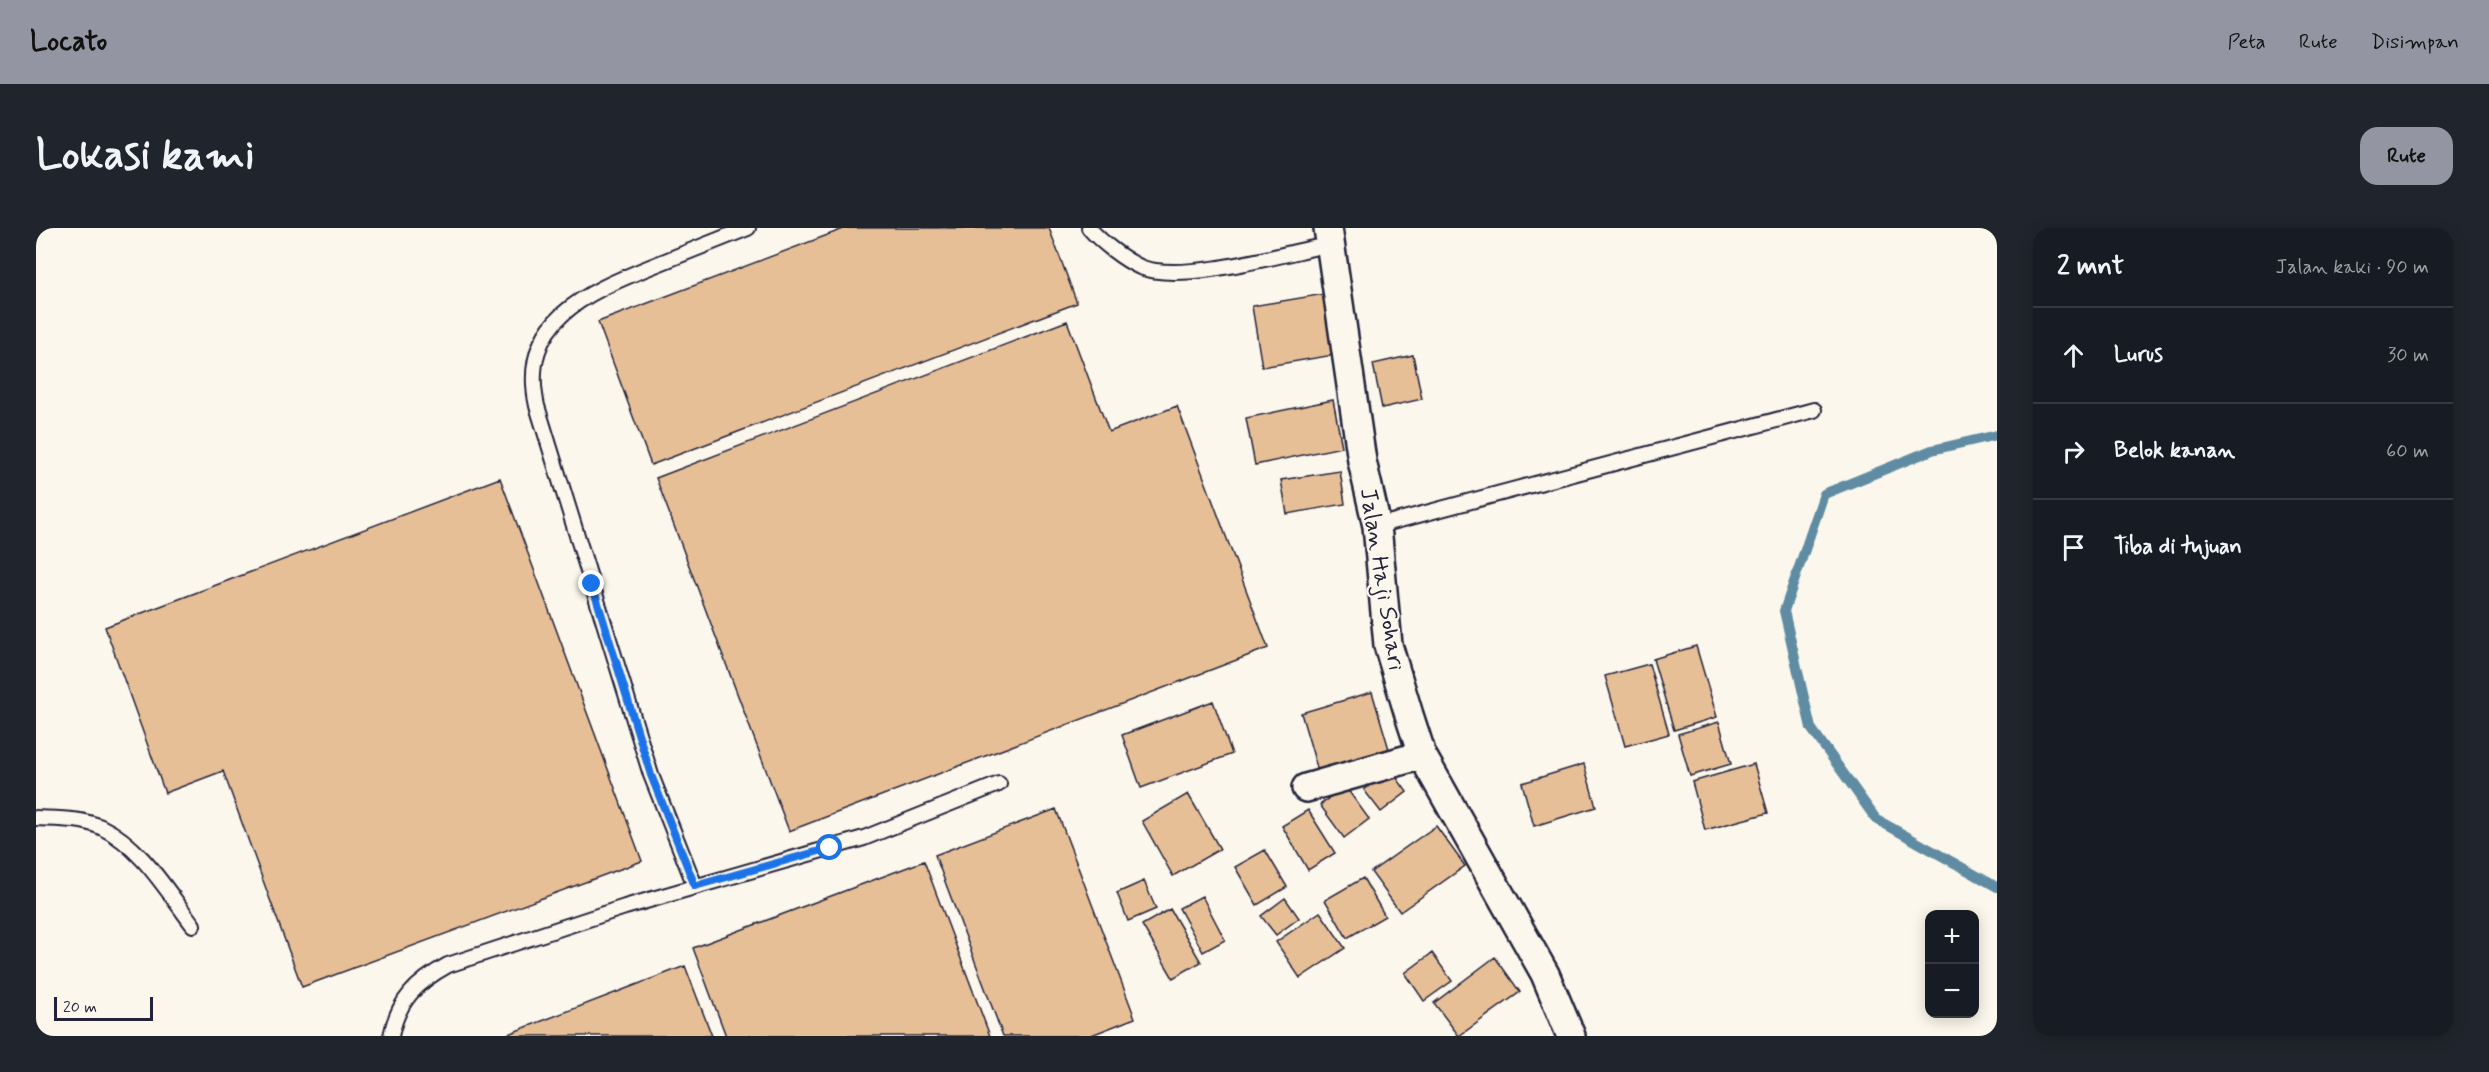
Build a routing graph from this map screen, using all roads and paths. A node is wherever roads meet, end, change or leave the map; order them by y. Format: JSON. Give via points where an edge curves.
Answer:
{"nodes":[{"id":1,"x":748,"y":228,"type":"edge"},
{"id":2,"x":1089,"y":228,"type":"edge"},
{"id":3,"x":1330,"y":236,"type":"edge"},
{"id":4,"x":1814,"y":411,"type":"dead end"},
{"id":5,"x":1377,"y":526,"type":"junction"},
{"id":6,"x":1422,"y":755,"type":"junction"},
{"id":7,"x":999,"y":784,"type":"dead end"},
{"id":8,"x":1306,"y":788,"type":"dead end"},
{"id":9,"x":36,"y":819,"type":"edge"},
{"id":10,"x":695,"y":886,"type":"junction"},
{"id":11,"x":193,"y":925,"type":"dead end"},
{"id":12,"x":391,"y":1036,"type":"edge"},
{"id":13,"x":1571,"y":1036,"type":"edge"}],
"edges":[{"from":1,"to":10,"type":"lane","via":[[578,300],[543,338],[533,374],[537,406],[651,775]]},
{"from":2,"to":3,"type":"lane","via":[[1140,267],[1177,272],[1239,264]]},
{"from":3,"to":5,"type":"street","name":"Jalan Haji Sohari","via":[[1362,461]]},
{"from":4,"to":5,"type":"lane"},
{"from":5,"to":6,"type":"street","name":"Jalan Haji Sohari","via":[[1388,645]]},
{"from":6,"to":8,"type":"street"},
{"from":6,"to":13,"type":"street","name":"Jalan Haji Sohari","via":[[1545,974]]},
{"from":7,"to":10,"type":"lane","via":[[864,838]]},
{"from":9,"to":11,"type":"lane","via":[[80,821],[101,828],[147,864]]},
{"from":10,"to":12,"type":"lane","via":[[448,964],[407,994]]}]}
